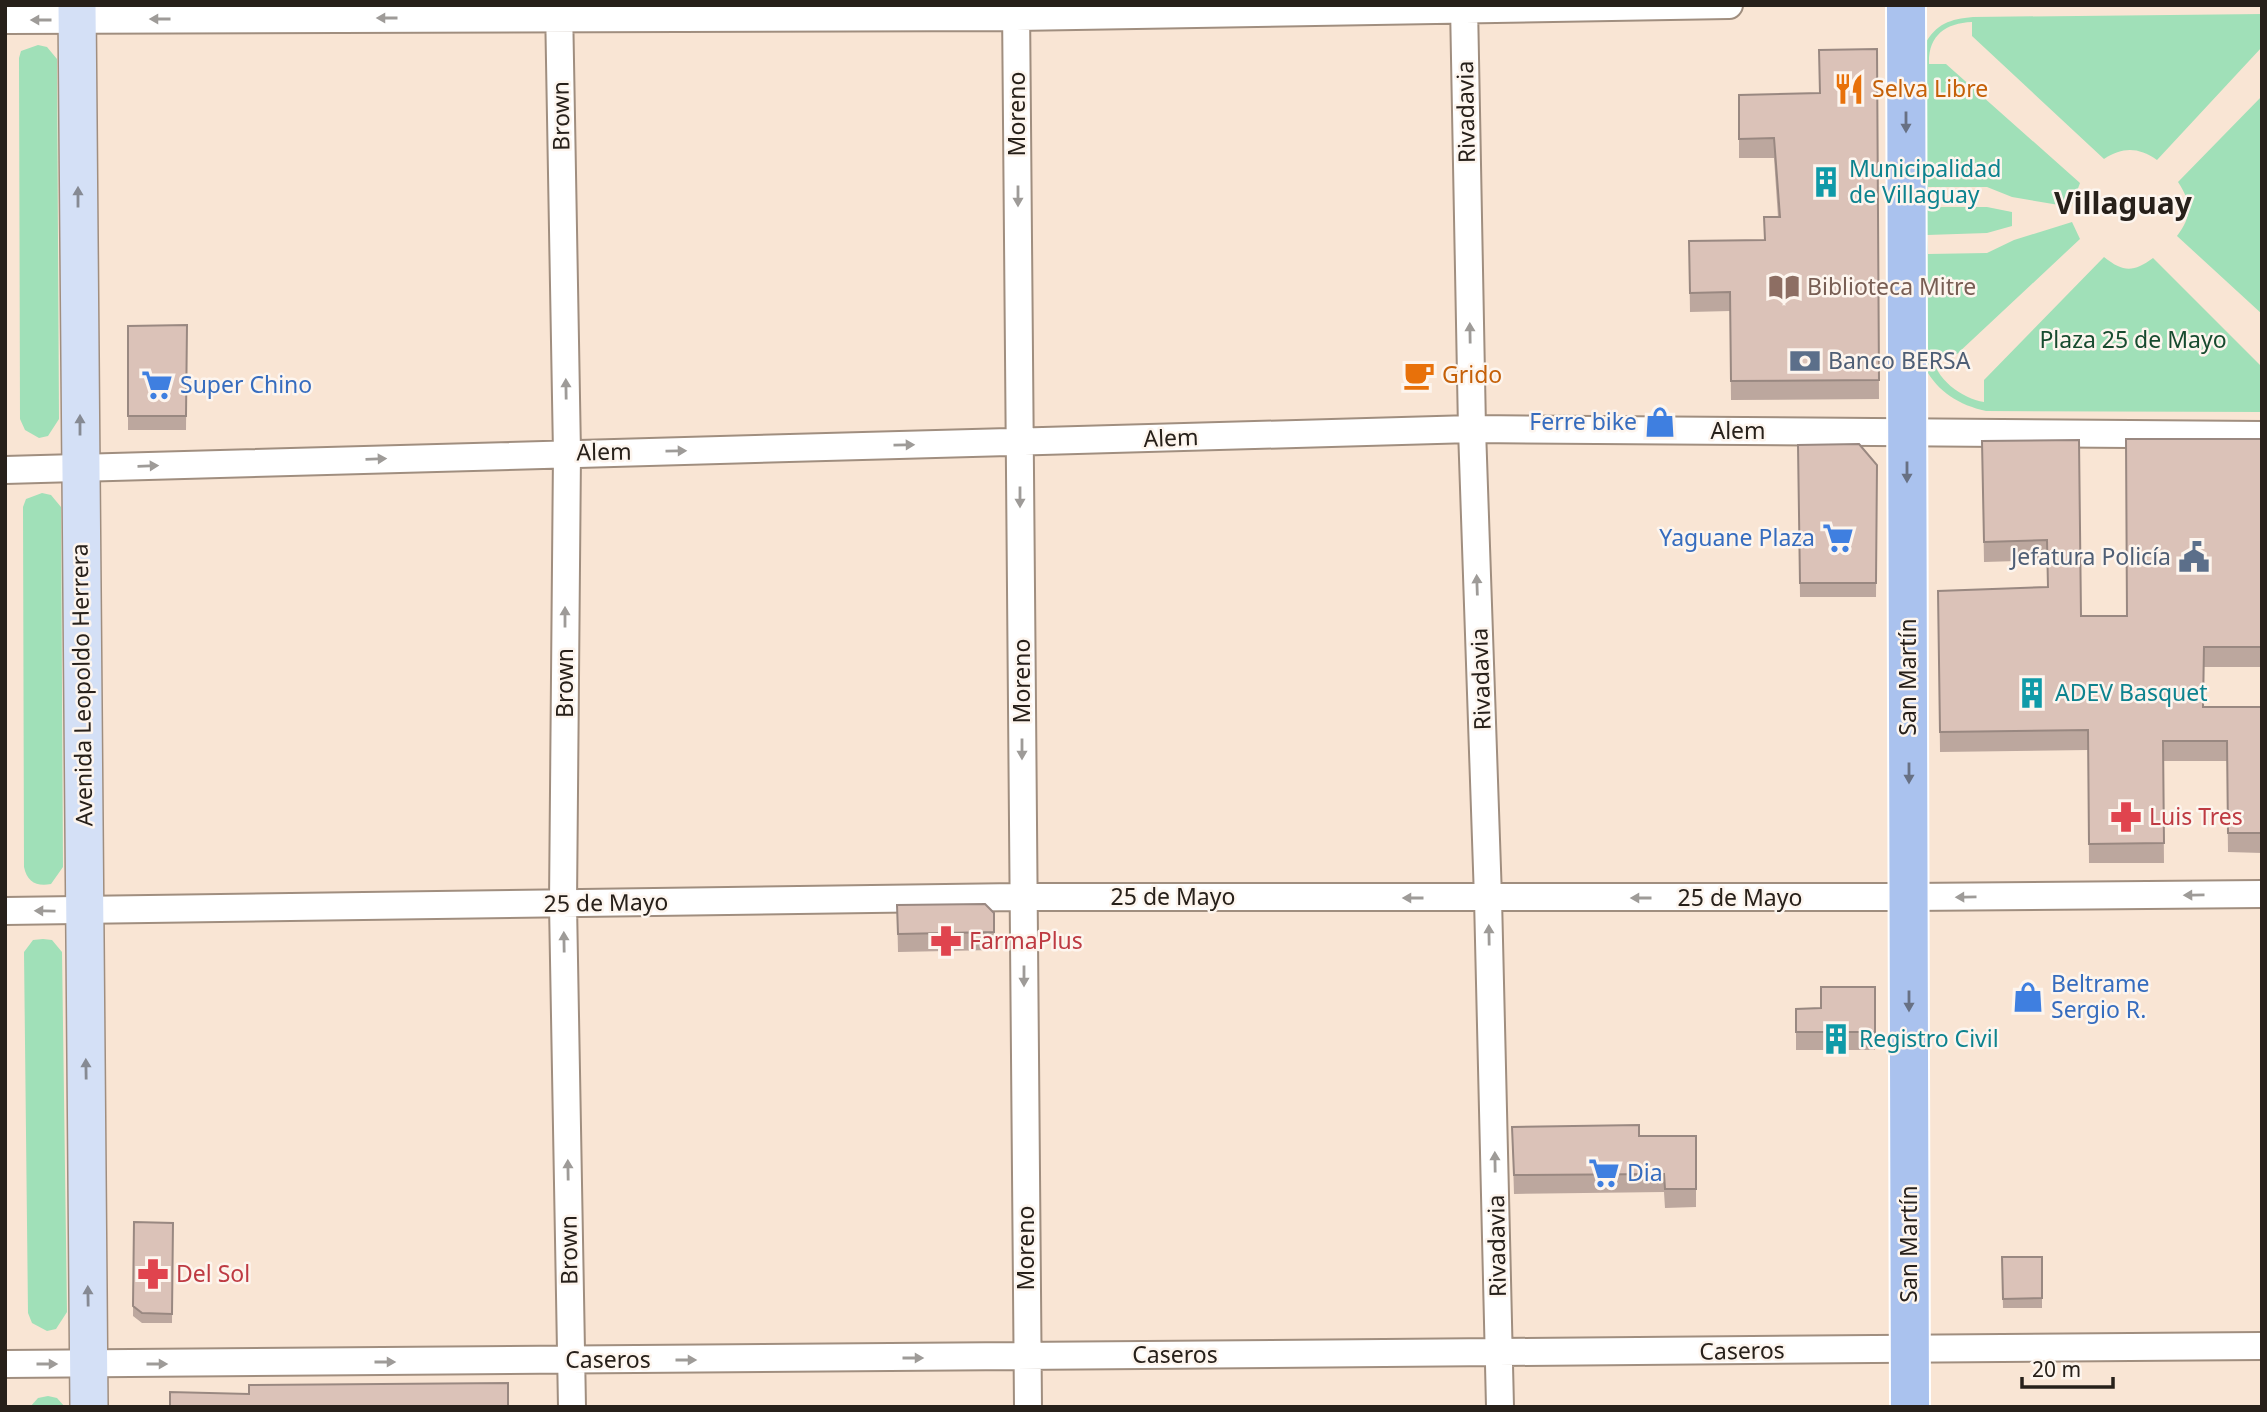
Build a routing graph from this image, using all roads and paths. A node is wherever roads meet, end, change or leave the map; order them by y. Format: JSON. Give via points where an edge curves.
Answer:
{"nodes":[{"id":1,"x":1730,"y":5,"type":"edge"},
{"id":2,"x":1906,"y":5,"type":"edge"},
{"id":3,"x":1464,"y":7,"type":"edge"},
{"id":4,"x":560,"y":11,"type":"edge"},
{"id":5,"x":1016,"y":11,"type":"edge"},
{"id":6,"x":77,"y":12,"type":"edge"},
{"id":7,"x":5,"y":19,"type":"edge"},
{"id":8,"x":1472,"y":429,"type":"junction"},
{"id":9,"x":1907,"y":432,"type":"junction"},
{"id":10,"x":2262,"y":435,"type":"edge"},
{"id":11,"x":1020,"y":442,"type":"junction"},
{"id":12,"x":566,"y":453,"type":"junction"},
{"id":13,"x":80,"y":468,"type":"junction"},
{"id":14,"x":5,"y":470,"type":"edge"},
{"id":15,"x":2262,"y":894,"type":"edge"},
{"id":16,"x":1023,"y":897,"type":"junction"},
{"id":17,"x":1909,"y":897,"type":"junction"},
{"id":18,"x":1488,"y":898,"type":"junction"},
{"id":19,"x":563,"y":904,"type":"junction"},
{"id":20,"x":5,"y":911,"type":"edge"},
{"id":21,"x":84,"y":912,"type":"junction"},
{"id":22,"x":2262,"y":1346,"type":"edge"},
{"id":23,"x":1909,"y":1349,"type":"junction"},
{"id":24,"x":1500,"y":1353,"type":"junction"},
{"id":25,"x":1027,"y":1357,"type":"junction"},
{"id":26,"x":571,"y":1360,"type":"junction"},
{"id":27,"x":5,"y":1364,"type":"edge"},
{"id":28,"x":89,"y":1364,"type":"junction"},
{"id":29,"x":89,"y":1407,"type":"edge"},
{"id":30,"x":572,"y":1407,"type":"edge"},
{"id":31,"x":1028,"y":1407,"type":"edge"},
{"id":32,"x":1500,"y":1407,"type":"edge"},
{"id":33,"x":1910,"y":1407,"type":"edge"}],
"edges":[{"from":1,"to":3,"type":"street"},
{"from":2,"to":9,"type":"main road","name":"San Martín","one_way":true},
{"from":3,"to":5,"type":"street"},
{"from":8,"to":3,"type":"street","name":"Rivadavia","one_way":true},
{"from":4,"to":5,"type":"street"},
{"from":4,"to":6,"type":"street","one_way":true},
{"from":12,"to":4,"type":"street","name":"Brown","one_way":true},
{"from":5,"to":11,"type":"street","name":"Moreno","one_way":true},
{"from":6,"to":7,"type":"street","one_way":true},
{"from":13,"to":6,"type":"street","name":"Avenida Leopoldo Herrera","one_way":true},
{"from":8,"to":9,"type":"street","name":"Alem"},
{"from":8,"to":11,"type":"street","name":"Alem"},
{"from":18,"to":8,"type":"street","name":"Rivadavia","one_way":true},
{"from":9,"to":10,"type":"street","name":"Alem"},
{"from":9,"to":17,"type":"main road","name":"San Martín","one_way":true},
{"from":12,"to":11,"type":"street","name":"Alem","one_way":true},
{"from":11,"to":16,"type":"street","name":"Moreno","one_way":true},
{"from":13,"to":12,"type":"street","name":"Alem","one_way":true},
{"from":19,"to":12,"type":"street","name":"Brown","one_way":true},
{"from":13,"to":14,"type":"street","name":"Alem"},
{"from":13,"to":21,"type":"street","name":"Avenida Leopoldo Herrera"},
{"from":15,"to":17,"type":"street","name":"25 de Mayo","one_way":true},
{"from":18,"to":16,"type":"street","name":"25 de Mayo","one_way":true},
{"from":16,"to":19,"type":"street","name":"25 de Mayo"},
{"from":16,"to":25,"type":"street","name":"Moreno","one_way":true},
{"from":17,"to":18,"type":"street","name":"25 de Mayo","one_way":true},
{"from":17,"to":23,"type":"main road","name":"San Martín","one_way":true},
{"from":24,"to":18,"type":"street","name":"Rivadavia","one_way":true},
{"from":19,"to":21,"type":"street","name":"25 de Mayo"},
{"from":26,"to":19,"type":"street","name":"Brown","one_way":true},
{"from":21,"to":20,"type":"street","name":"25 de Mayo","one_way":true},
{"from":28,"to":21,"type":"street","name":"Avenida Leopoldo Herrera","one_way":true},
{"from":22,"to":23,"type":"street","name":"Caseros"},
{"from":23,"to":24,"type":"street","name":"Caseros"},
{"from":23,"to":33,"type":"main road","name":"San Martín"},
{"from":24,"to":25,"type":"street","name":"Caseros"},
{"from":24,"to":32,"type":"street","name":"Rivadavia"},
{"from":26,"to":25,"type":"street","name":"Caseros","one_way":true},
{"from":25,"to":31,"type":"street","name":"Moreno"},
{"from":28,"to":26,"type":"street","name":"Caseros","one_way":true},
{"from":26,"to":30,"type":"street","name":"Brown"},
{"from":27,"to":28,"type":"street","name":"Caseros","one_way":true},
{"from":28,"to":29,"type":"street","name":"Avenida Leopoldo Herrera"}]}
